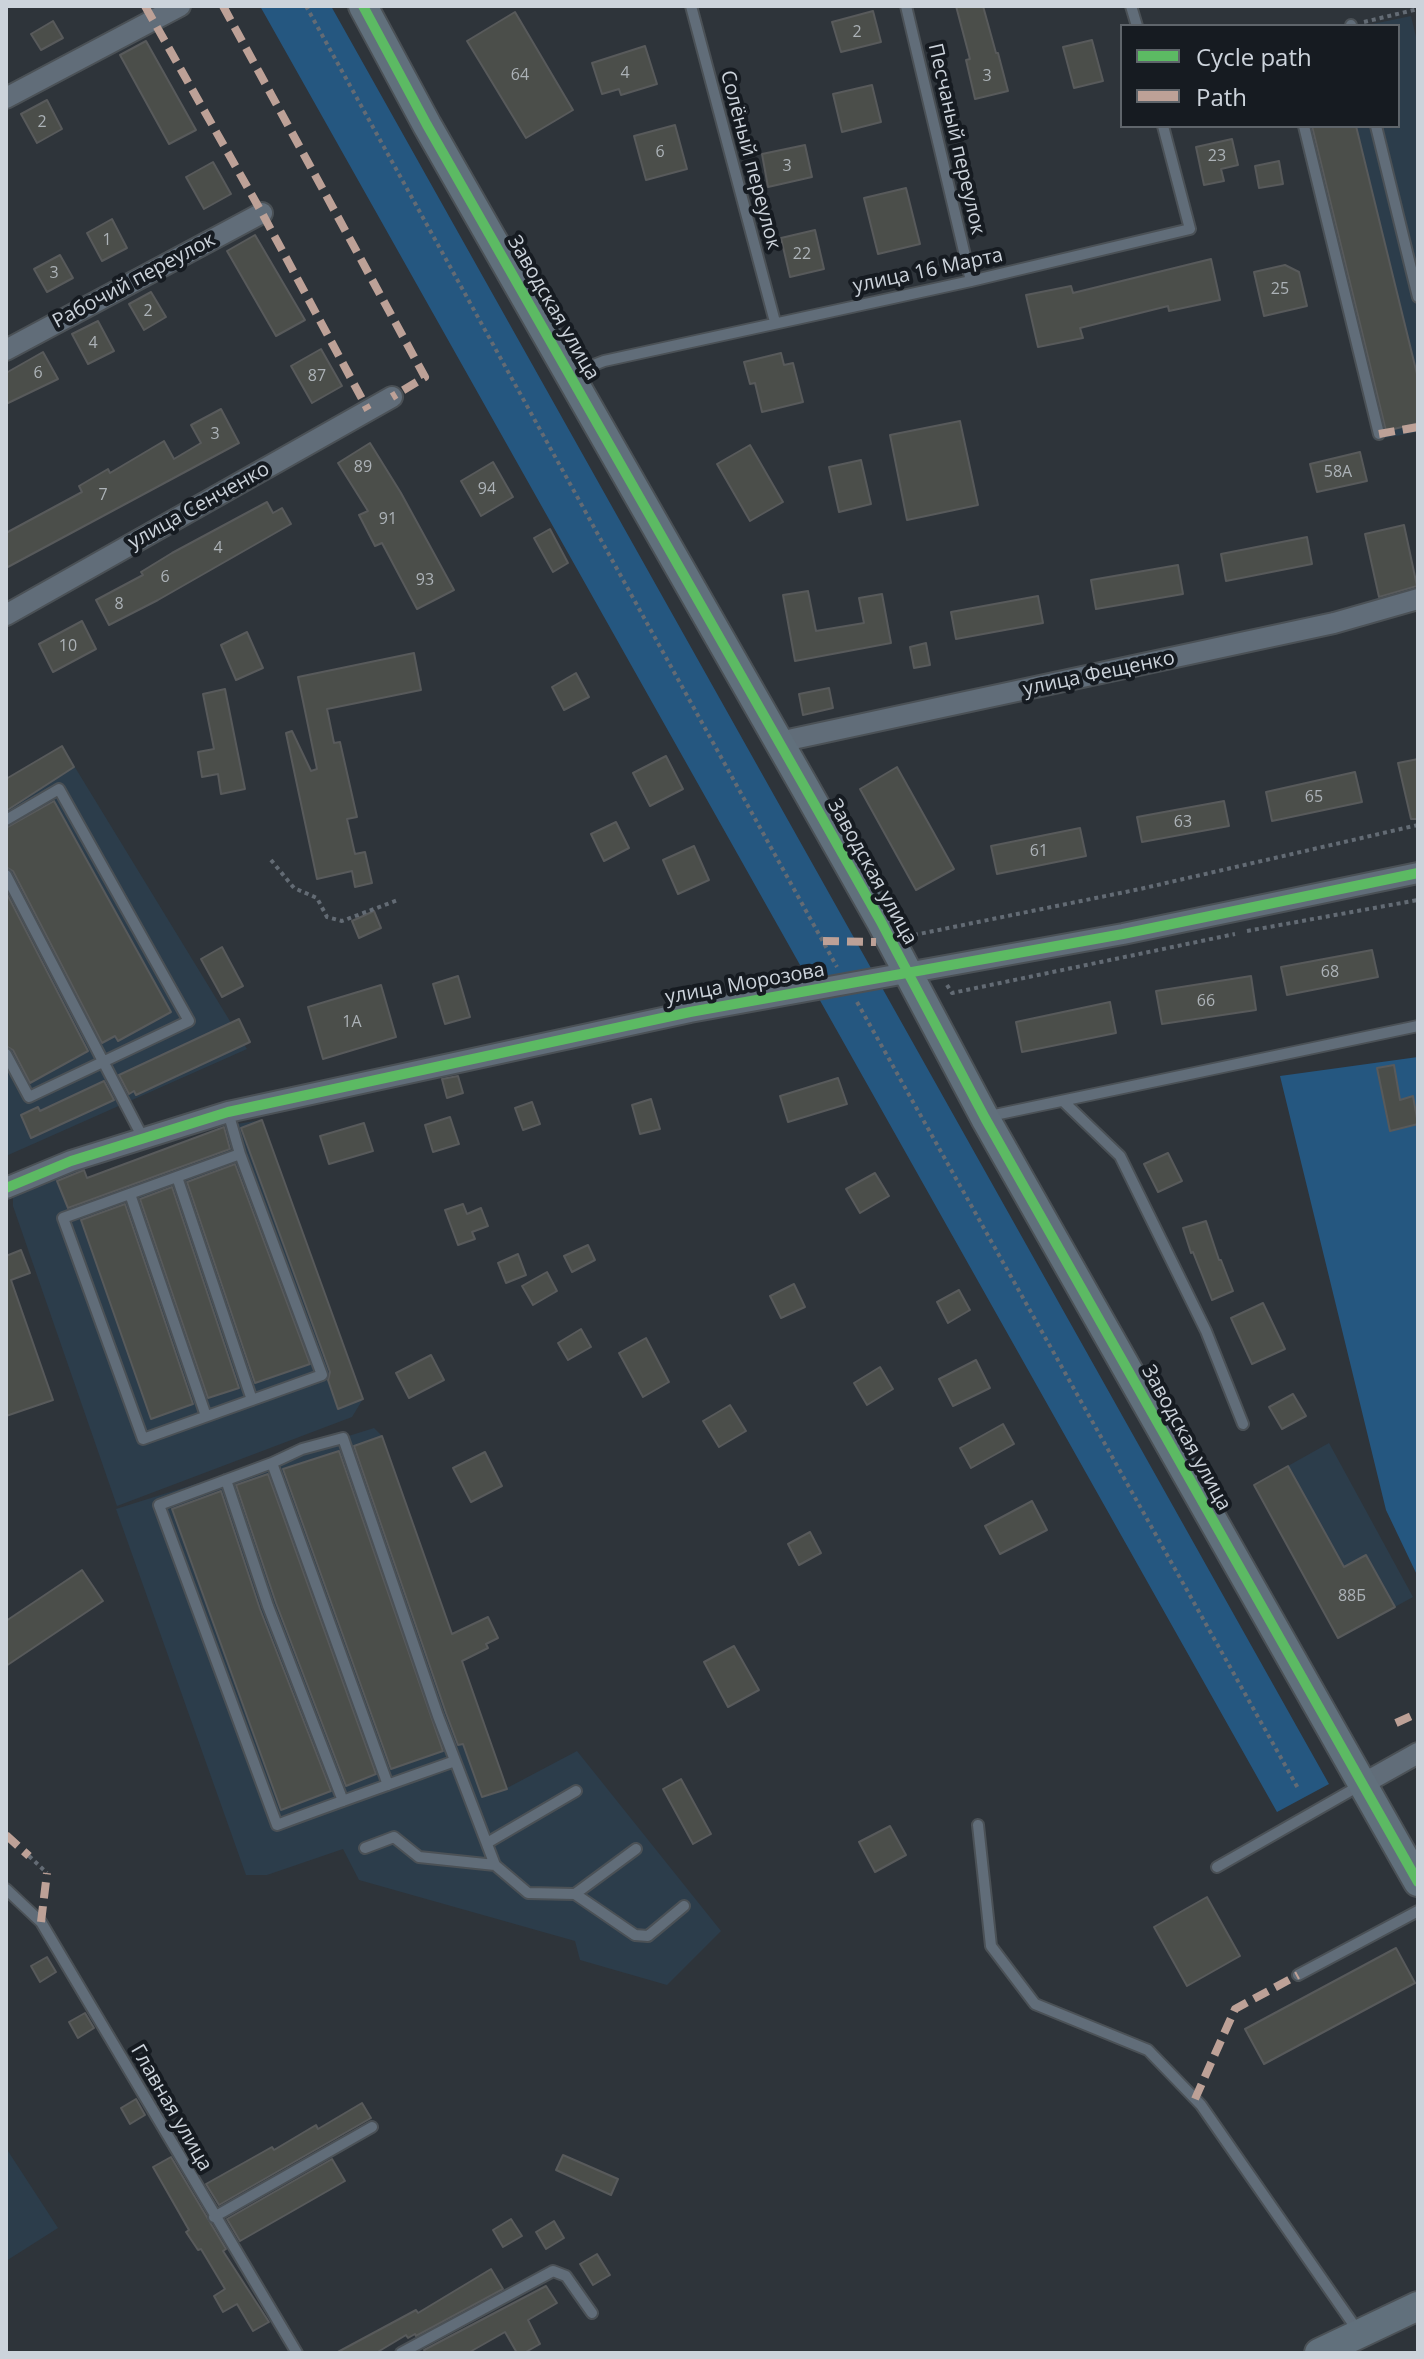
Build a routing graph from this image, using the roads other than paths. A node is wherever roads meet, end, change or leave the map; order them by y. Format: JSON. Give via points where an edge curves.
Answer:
{"nodes":[{"id":1,"x":180,"y":6,"type":"edge"},
{"id":2,"x":363,"y":6,"type":"edge"},
{"id":3,"x":691,"y":6,"type":"edge"},
{"id":4,"x":906,"y":6,"type":"edge"},
{"id":5,"x":6,"y":98,"type":"edge"},
{"id":6,"x":1164,"y":128,"type":"edge"},
{"id":7,"x":1304,"y":128,"type":"edge"},
{"id":8,"x":1376,"y":128,"type":"edge"},
{"id":9,"x":262,"y":213,"type":"dead end"},
{"id":10,"x":971,"y":281,"type":"junction"},
{"id":11,"x":1418,"y":297,"type":"edge"},
{"id":12,"x":775,"y":322,"type":"junction"},
{"id":13,"x":6,"y":350,"type":"edge"},
{"id":14,"x":571,"y":374,"type":"junction"},
{"id":15,"x":392,"y":397,"type":"dead end"},
{"id":16,"x":1379,"y":434,"type":"dead end"},
{"id":17,"x":1418,"y":599,"type":"edge"},
{"id":18,"x":6,"y":615,"type":"edge"},
{"id":19,"x":779,"y":742,"type":"junction"},
{"id":20,"x":6,"y":820,"type":"edge"},
{"id":21,"x":1418,"y":873,"type":"edge"},
{"id":22,"x":6,"y":875,"type":"edge"},
{"id":23,"x":907,"y":974,"type":"junction"},
{"id":24,"x":1418,"y":1026,"type":"edge"},
{"id":25,"x":6,"y":1054,"type":"edge"},
{"id":26,"x":104,"y":1062,"type":"junction"},
{"id":27,"x":1063,"y":1101,"type":"junction"},
{"id":28,"x":228,"y":1112,"type":"junction"},
{"id":29,"x":985,"y":1118,"type":"junction"},
{"id":30,"x":143,"y":1138,"type":"junction"},
{"id":31,"x":240,"y":1154,"type":"junction"},
{"id":32,"x":177,"y":1177,"type":"junction"},
{"id":33,"x":6,"y":1188,"type":"edge"},
{"id":34,"x":130,"y":1194,"type":"junction"},
{"id":35,"x":252,"y":1400,"type":"junction"},
{"id":36,"x":206,"y":1416,"type":"junction"},
{"id":37,"x":1243,"y":1424,"type":"dead end"},
{"id":38,"x":272,"y":1463,"type":"junction"},
{"id":39,"x":226,"y":1480,"type":"junction"},
{"id":40,"x":1418,"y":1753,"type":"edge"},
{"id":41,"x":455,"y":1761,"type":"junction"},
{"id":42,"x":388,"y":1785,"type":"junction"},
{"id":43,"x":1361,"y":1785,"type":"junction"},
{"id":44,"x":576,"y":1791,"type":"dead end"},
{"id":45,"x":343,"y":1801,"type":"junction"},
{"id":46,"x":978,"y":1825,"type":"dead end"},
{"id":47,"x":487,"y":1843,"type":"junction"},
{"id":48,"x":365,"y":1848,"type":"dead end"},
{"id":49,"x":636,"y":1849,"type":"dead end"},
{"id":50,"x":495,"y":1865,"type":"junction"},
{"id":51,"x":1217,"y":1867,"type":"dead end"},
{"id":52,"x":1418,"y":1882,"type":"edge"},
{"id":53,"x":6,"y":1889,"type":"edge"},
{"id":54,"x":575,"y":1894,"type":"junction"},
{"id":55,"x":684,"y":1906,"type":"dead end"},
{"id":56,"x":1418,"y":1911,"type":"edge"},
{"id":57,"x":1298,"y":1975,"type":"dead end"},
{"id":58,"x":372,"y":2127,"type":"dead end"},
{"id":59,"x":214,"y":2217,"type":"junction"},
{"id":60,"x":1418,"y":2306,"type":"edge"},
{"id":61,"x":592,"y":2313,"type":"dead end"},
{"id":62,"x":1359,"y":2333,"type":"junction"},
{"id":63,"x":297,"y":2353,"type":"edge"},
{"id":64,"x":401,"y":2353,"type":"edge"},
{"id":65,"x":1319,"y":2353,"type":"edge"}],
"edges":[{"from":1,"to":5,"type":"street"},
{"from":2,"to":14,"type":"street","name":"Заводская улица"},
{"from":3,"to":12,"type":"lane","name":"Солёный переулок"},
{"from":4,"to":10,"type":"lane","name":"Песчаный переулок"},
{"from":6,"to":10,"type":"lane","name":"улица 16 Марта","via":[[1190,229]]},
{"from":7,"to":16,"type":"lane"},
{"from":8,"to":11,"type":"lane"},
{"from":9,"to":13,"type":"street","name":"Рабочий переулок"},
{"from":10,"to":12,"type":"lane","name":"улица 16 Марта"},
{"from":12,"to":14,"type":"lane","name":"улица 16 Марта","via":[[604,361]]},
{"from":14,"to":19,"type":"street","name":"Заводская улица"},
{"from":15,"to":18,"type":"street","name":"улица Сенченко"},
{"from":17,"to":19,"type":"street","name":"улица Фещенко","via":[[1319,626]]},
{"from":19,"to":23,"type":"street","name":"Заводская улица"},
{"from":20,"to":26,"type":"lane","via":[[59,789],[189,1021]]},
{"from":21,"to":23,"type":"street","name":"улица Морозова"},
{"from":22,"to":26,"type":"lane"},
{"from":23,"to":28,"type":"street","name":"улица Морозова","via":[[690,1012]]},
{"from":23,"to":29,"type":"street","name":"Заводская улица"},
{"from":24,"to":27,"type":"lane"},
{"from":25,"to":26,"type":"lane","via":[[29,1097]]},
{"from":26,"to":30,"type":"lane"},
{"from":27,"to":29,"type":"lane"},
{"from":27,"to":37,"type":"lane","via":[[1120,1156],[1206,1331]]},
{"from":28,"to":30,"type":"street","name":"улица Морозова"},
{"from":28,"to":31,"type":"lane"},
{"from":29,"to":43,"type":"street","name":"Заводская улица"},
{"from":30,"to":33,"type":"street","name":"улица Морозова"},
{"from":31,"to":32,"type":"lane"},
{"from":31,"to":35,"type":"lane","via":[[322,1375]]},
{"from":32,"to":34,"type":"lane"},
{"from":32,"to":35,"type":"lane"},
{"from":34,"to":36,"type":"lane"},
{"from":34,"to":36,"type":"lane","via":[[63,1218],[143,1439]]},
{"from":35,"to":36,"type":"lane"},
{"from":38,"to":39,"type":"lane"},
{"from":38,"to":41,"type":"lane","via":[[343,1438]]},
{"from":38,"to":42,"type":"lane"},
{"from":39,"to":45,"type":"lane"},
{"from":39,"to":45,"type":"lane","via":[[159,1505],[164,1519],[277,1825]]},
{"from":40,"to":43,"type":"street"},
{"from":41,"to":42,"type":"lane"},
{"from":41,"to":47,"type":"lane"},
{"from":42,"to":45,"type":"lane"},
{"from":43,"to":51,"type":"lane"},
{"from":43,"to":52,"type":"street","name":"Заводская улица"},
{"from":44,"to":47,"type":"lane"},
{"from":46,"to":62,"type":"lane","via":[[991,1946],[1035,2004],[1148,2050],[1201,2105]]},
{"from":47,"to":50,"type":"lane"},
{"from":48,"to":50,"type":"lane","via":[[394,1837],[419,1857]]},
{"from":49,"to":54,"type":"lane"},
{"from":50,"to":54,"type":"lane","via":[[528,1893]]},
{"from":53,"to":59,"type":"lane","name":"Главная улица","via":[[41,1922]]},
{"from":54,"to":55,"type":"lane","via":[[635,1935],[648,1936]]},
{"from":56,"to":57,"type":"lane"},
{"from":58,"to":59,"type":"lane"},
{"from":59,"to":63,"type":"lane","name":"Главная улица"},
{"from":60,"to":62,"type":"street"},
{"from":61,"to":64,"type":"lane","via":[[566,2276],[553,2271]]},
{"from":62,"to":65,"type":"street"}]}
